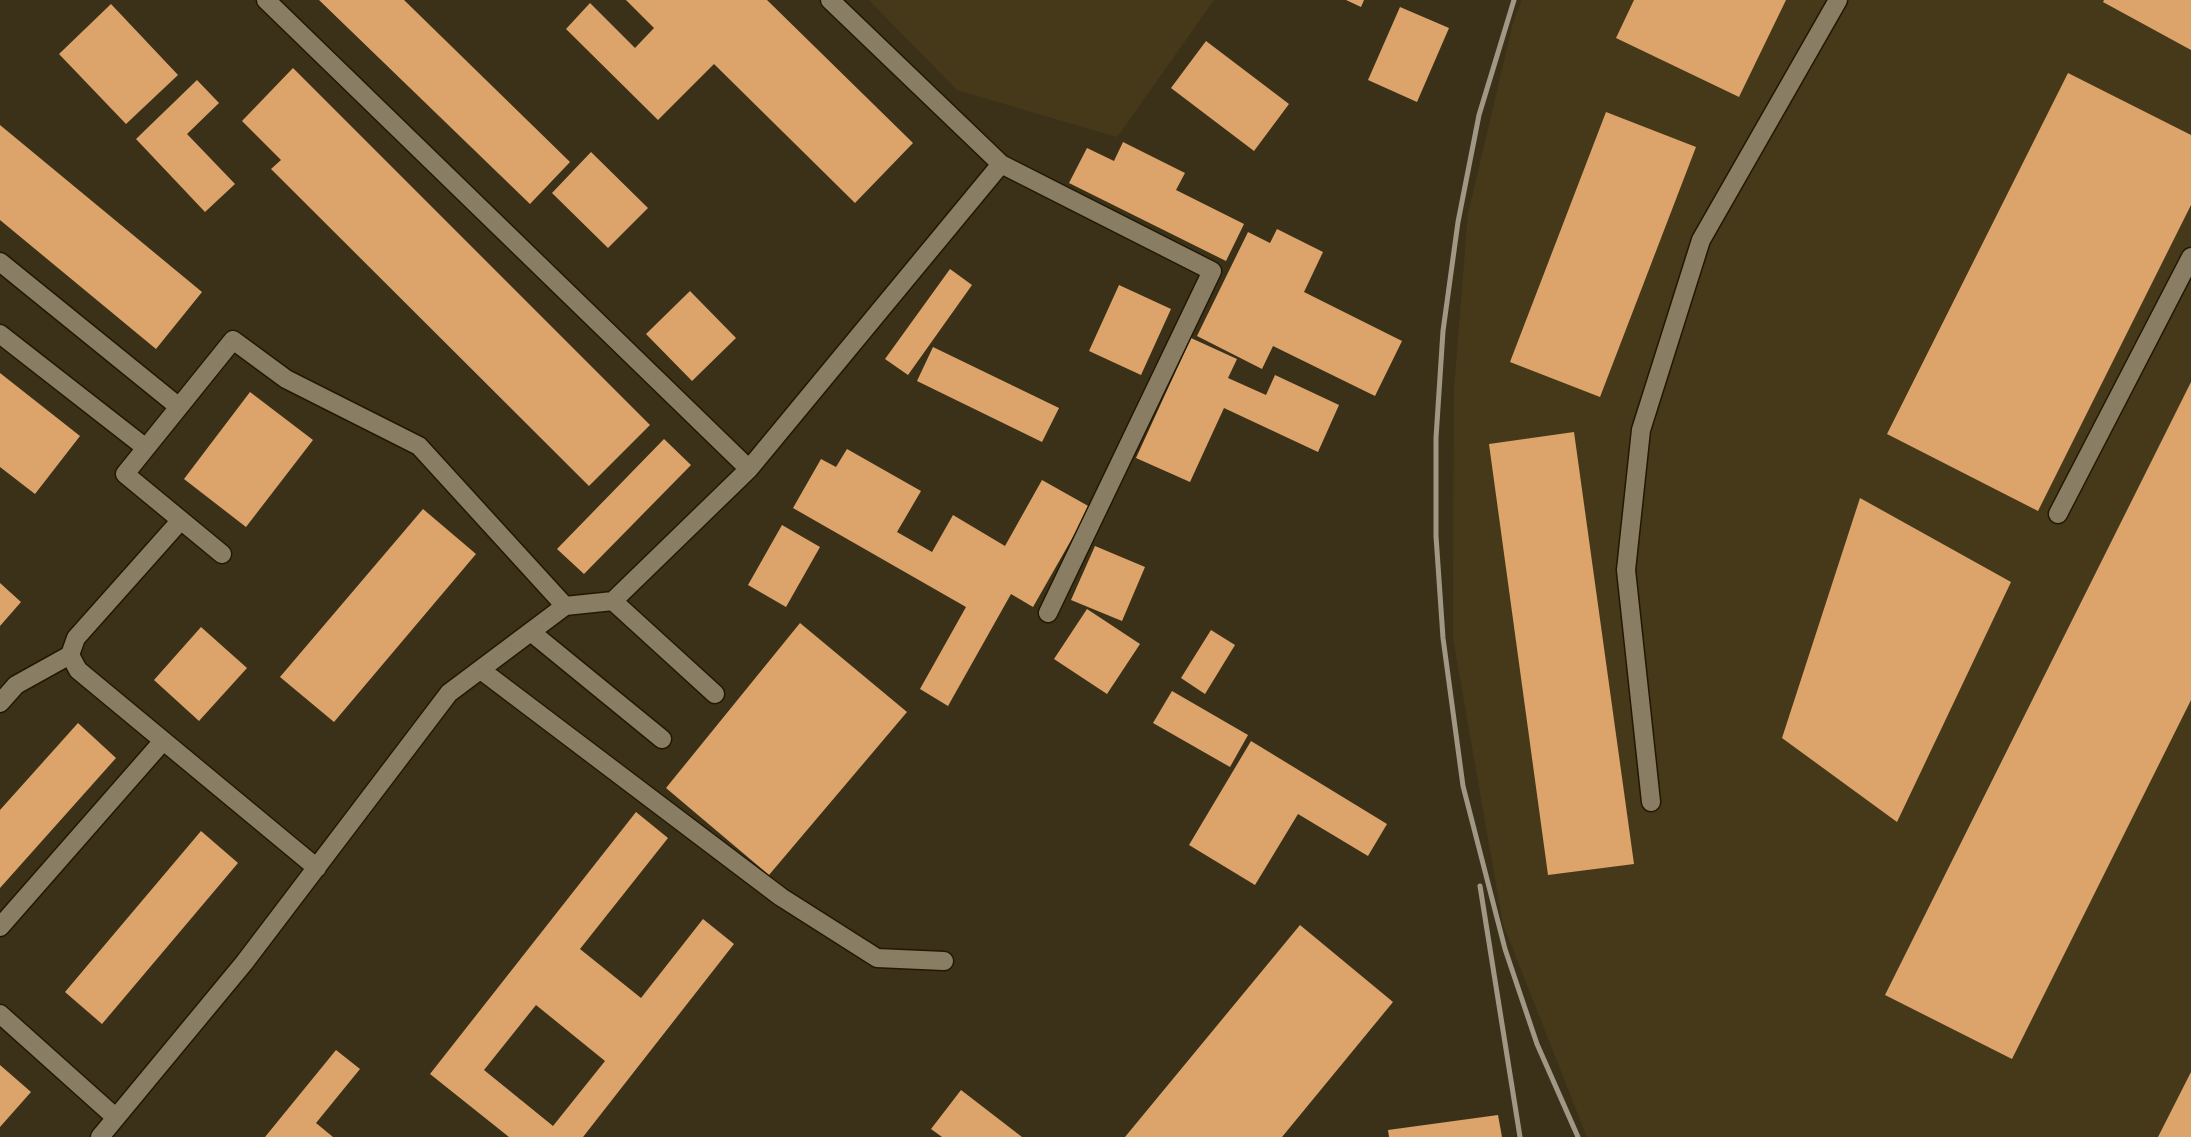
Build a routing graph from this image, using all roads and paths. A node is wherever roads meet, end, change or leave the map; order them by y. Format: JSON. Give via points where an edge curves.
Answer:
{"nodes":[{"id":1,"x":266,"y":0,"type":"edge"},
{"id":2,"x":830,"y":0,"type":"edge"},
{"id":3,"x":1838,"y":0,"type":"edge"},
{"id":4,"x":1001,"y":164,"type":"junction"},
{"id":5,"x":2191,"y":257,"type":"edge"},
{"id":6,"x":0,"y":262,"type":"edge"},
{"id":7,"x":0,"y":334,"type":"edge"},
{"id":8,"x":179,"y":407,"type":"junction"},
{"id":9,"x":146,"y":448,"type":"junction"},
{"id":10,"x":748,"y":470,"type":"junction"},
{"id":11,"x":2058,"y":514,"type":"dead end"},
{"id":12,"x":181,"y":520,"type":"junction"},
{"id":13,"x":222,"y":554,"type":"dead end"},
{"id":14,"x":613,"y":601,"type":"junction"},
{"id":15,"x":565,"y":606,"type":"junction"},
{"id":16,"x":1048,"y":613,"type":"dead end"},
{"id":17,"x":531,"y":632,"type":"junction"},
{"id":18,"x":69,"y":655,"type":"junction"},
{"id":19,"x":481,"y":670,"type":"junction"},
{"id":20,"x":715,"y":694,"type":"dead end"},
{"id":21,"x":0,"y":703,"type":"edge"},
{"id":22,"x":662,"y":739,"type":"dead end"},
{"id":23,"x":163,"y":741,"type":"junction"},
{"id":24,"x":1651,"y":802,"type":"dead end"},
{"id":25,"x":317,"y":868,"type":"junction"},
{"id":26,"x":0,"y":928,"type":"edge"},
{"id":27,"x":944,"y":961,"type":"dead end"},
{"id":28,"x":0,"y":1014,"type":"edge"},
{"id":29,"x":114,"y":1116,"type":"junction"},
{"id":30,"x":100,"y":1137,"type":"edge"}],
"edges":[{"from":1,"to":10,"type":"street"},
{"from":2,"to":4,"type":"street"},
{"from":3,"to":24,"type":"street","via":[[1701,240],[1642,430],[1626,570]]},
{"from":4,"to":10,"type":"street"},
{"from":4,"to":16,"type":"street","via":[[1212,271]]},
{"from":5,"to":11,"type":"street"},
{"from":6,"to":8,"type":"street"},
{"from":7,"to":9,"type":"street"},
{"from":8,"to":9,"type":"street"},
{"from":8,"to":15,"type":"street","via":[[233,340],[286,379],[419,446]]},
{"from":9,"to":12,"type":"street","via":[[125,474]]},
{"from":10,"to":14,"type":"street"},
{"from":12,"to":13,"type":"street"},
{"from":12,"to":18,"type":"street","via":[[76,638]]},
{"from":14,"to":15,"type":"street"},
{"from":14,"to":20,"type":"street"},
{"from":15,"to":17,"type":"street"},
{"from":17,"to":19,"type":"street"},
{"from":17,"to":22,"type":"street"},
{"from":18,"to":21,"type":"street","via":[[16,685]]},
{"from":18,"to":23,"type":"street","via":[[78,670]]},
{"from":19,"to":25,"type":"street","via":[[449,693]]},
{"from":19,"to":27,"type":"street","via":[[781,897],[877,958]]},
{"from":23,"to":25,"type":"street"},
{"from":23,"to":26,"type":"street"},
{"from":25,"to":29,"type":"street","via":[[244,963]]},
{"from":28,"to":29,"type":"street"},
{"from":29,"to":30,"type":"street"}]}
